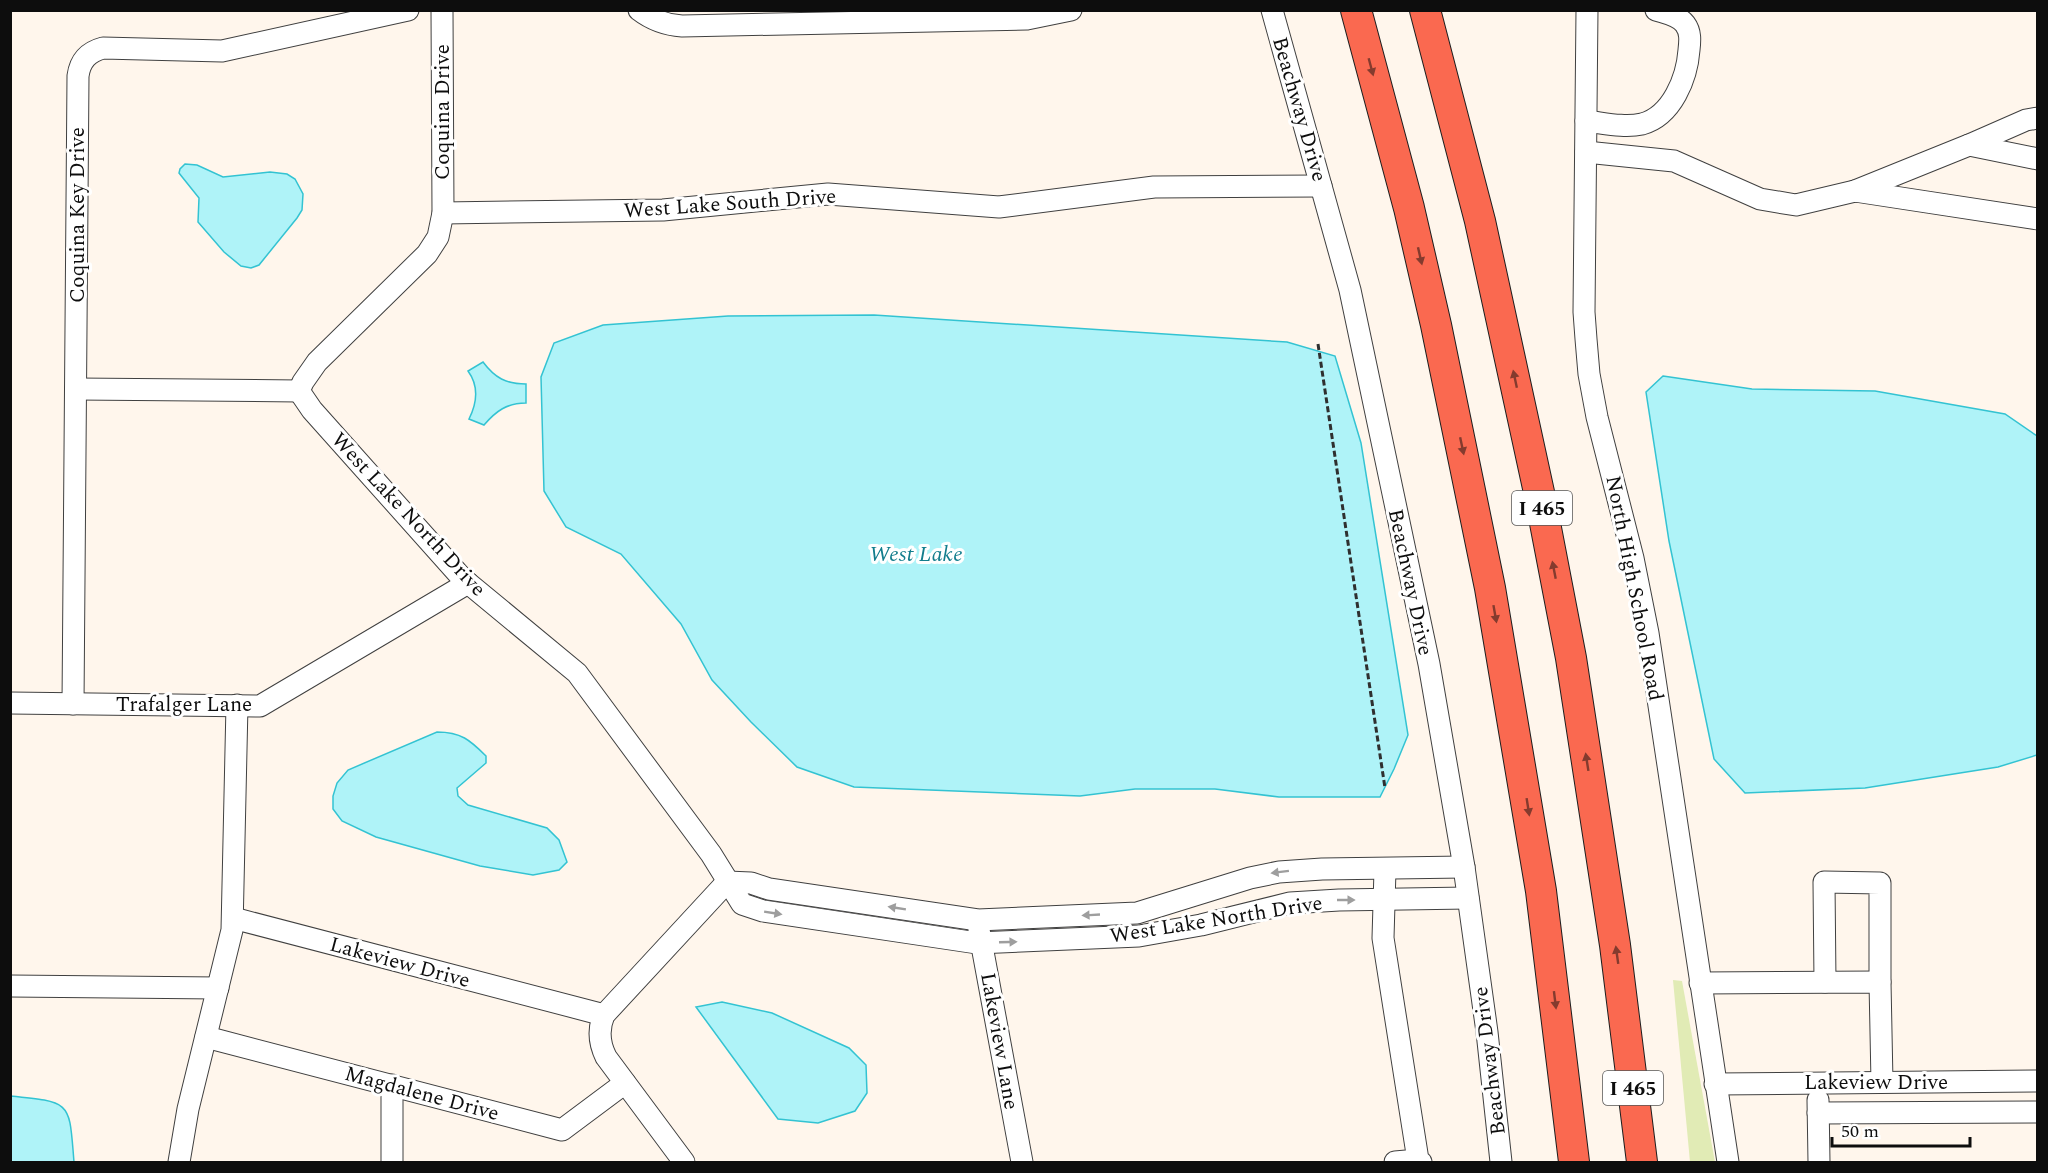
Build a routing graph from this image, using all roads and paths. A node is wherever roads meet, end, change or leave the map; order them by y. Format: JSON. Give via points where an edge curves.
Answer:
{"nodes":[{"id":1,"x":408,"y":10,"type":"edge"},
{"id":2,"x":442,"y":10,"type":"edge"},
{"id":3,"x":639,"y":10,"type":"edge"},
{"id":4,"x":1272,"y":10,"type":"edge"},
{"id":5,"x":1356,"y":10,"type":"edge"},
{"id":6,"x":1425,"y":10,"type":"edge"},
{"id":7,"x":1587,"y":10,"type":"edge"},
{"id":8,"x":1656,"y":10,"type":"edge"},
{"id":9,"x":1063,"y":11,"type":"edge"},
{"id":10,"x":2037,"y":118,"type":"edge"},
{"id":11,"x":1586,"y":121,"type":"junction"},
{"id":12,"x":1969,"y":145,"type":"junction"},
{"id":13,"x":1586,"y":152,"type":"junction"},
{"id":14,"x":2037,"y":159,"type":"edge"},
{"id":15,"x":1321,"y":186,"type":"junction"},
{"id":16,"x":1856,"y":190,"type":"junction"},
{"id":17,"x":443,"y":213,"type":"junction"},
{"id":18,"x":2037,"y":219,"type":"edge"},
{"id":19,"x":1318,"y":344,"type":"dead end"},
{"id":20,"x":76,"y":389,"type":"junction"},
{"id":21,"x":299,"y":390,"type":"junction"},
{"id":22,"x":468,"y":583,"type":"junction"},
{"id":23,"x":10,"y":703,"type":"edge"},
{"id":24,"x":73,"y":704,"type":"junction"},
{"id":25,"x":237,"y":705,"type":"junction"},
{"id":26,"x":1385,"y":788,"type":"dead end"},
{"id":27,"x":1464,"y":867,"type":"junction"},
{"id":28,"x":1385,"y":870,"type":"junction"},
{"id":29,"x":727,"y":882,"type":"junction"},
{"id":30,"x":1468,"y":898,"type":"junction"},
{"id":31,"x":1384,"y":900,"type":"junction"},
{"id":32,"x":233,"y":918,"type":"junction"},
{"id":33,"x":978,"y":920,"type":"junction"},
{"id":34,"x":982,"y":943,"type":"junction"},
{"id":35,"x":1825,"y":982,"type":"junction"},
{"id":36,"x":1880,"y":982,"type":"junction"},
{"id":37,"x":1700,"y":983,"type":"junction"},
{"id":38,"x":10,"y":986,"type":"edge"},
{"id":39,"x":218,"y":988,"type":"junction"},
{"id":40,"x":1624,"y":1013,"type":"junction"},
{"id":41,"x":604,"y":1015,"type":"junction"},
{"id":42,"x":206,"y":1037,"type":"junction"},
{"id":43,"x":2037,"y":1081,"type":"edge"},
{"id":44,"x":625,"y":1083,"type":"junction"},
{"id":45,"x":1817,"y":1083,"type":"junction"},
{"id":46,"x":1882,"y":1083,"type":"junction"},
{"id":47,"x":1715,"y":1084,"type":"junction"},
{"id":48,"x":392,"y":1085,"type":"junction"},
{"id":49,"x":2037,"y":1112,"type":"edge"},
{"id":50,"x":1818,"y":1113,"type":"junction"},
{"id":51,"x":1420,"y":1161,"type":"edge"},
{"id":52,"x":179,"y":1162,"type":"edge"},
{"id":53,"x":392,"y":1162,"type":"edge"},
{"id":54,"x":684,"y":1162,"type":"edge"},
{"id":55,"x":1022,"y":1162,"type":"edge"},
{"id":56,"x":1395,"y":1162,"type":"edge"},
{"id":57,"x":1500,"y":1162,"type":"edge"},
{"id":58,"x":1574,"y":1162,"type":"edge"},
{"id":59,"x":1642,"y":1162,"type":"edge"},
{"id":60,"x":1651,"y":1162,"type":"edge"},
{"id":61,"x":1728,"y":1162,"type":"edge"},
{"id":62,"x":1819,"y":1162,"type":"edge"}],
"edges":[{"from":1,"to":20,"type":"street","name":"Coquina Key Drive","via":[[222,51],[103,48],[87,55],[78,76]]},
{"from":2,"to":17,"type":"street","name":"Coquina Drive"},
{"from":3,"to":9,"type":"street","via":[[653,19],[682,26],[1027,19]]},
{"from":4,"to":15,"type":"street","name":"Beachway Drive"},
{"from":5,"to":58,"type":"highway","one_way":true,"via":[[1409,208],[1488,577],[1541,891]]},
{"from":40,"to":6,"type":"highway","number":"I 465","one_way":true,"via":[[1571,658],[1540,497],[1480,221]]},
{"from":7,"to":11,"type":"street","name":"North High School Road"},
{"from":8,"to":11,"type":"street","via":[[1677,17],[1690,35],[1688,66],[1677,94],[1660,113],[1643,123]]},
{"from":10,"to":12,"type":"street"},
{"from":11,"to":13,"type":"street","name":"North High School Road"},
{"from":12,"to":14,"type":"street"},
{"from":12,"to":16,"type":"street"},
{"from":13,"to":16,"type":"street","via":[[1674,161],[1760,199],[1796,205]]},
{"from":13,"to":37,"type":"street","name":"North High School Road","via":[[1584,312],[1589,374],[1640,592]]},
{"from":15,"to":17,"type":"street","name":"West Lake South Drive","via":[[1154,187],[999,207],[828,194],[663,210]]},
{"from":15,"to":27,"type":"street","name":"Beachway Drive","via":[[1350,290],[1422,629]]},
{"from":16,"to":18,"type":"street"},
{"from":17,"to":21,"type":"street","via":[[431,250],[317,362]]},
{"from":19,"to":26,"type":"path"},
{"from":20,"to":21,"type":"street"},
{"from":20,"to":24,"type":"street","name":"Coquina Key Drive"},
{"from":21,"to":22,"type":"street","name":"West Lake North Drive","via":[[312,410]]},
{"from":22,"to":25,"type":"street","name":"Trafalger Lane","via":[[260,706]]},
{"from":22,"to":29,"type":"street","name":"West Lake North Drive","via":[[577,672],[711,854]]},
{"from":23,"to":24,"type":"street","name":"Trafalger Lane"},
{"from":24,"to":25,"type":"street","name":"Trafalger Lane"},
{"from":25,"to":32,"type":"street"},
{"from":27,"to":28,"type":"street","name":"West Lake North Drive"},
{"from":27,"to":30,"type":"street","name":"Beachway Drive"},
{"from":28,"to":31,"type":"street"},
{"from":28,"to":33,"type":"street","name":"West Lake North Drive","one_way":true,"via":[[1322,869],[1268,874],[1137,913]]},
{"from":33,"to":29,"type":"street","name":"West Lake North Drive","one_way":true},
{"from":29,"to":34,"type":"street","name":"West Lake North Drive","one_way":true,"via":[[742,904],[763,911]]},
{"from":29,"to":41,"type":"street"},
{"from":30,"to":31,"type":"street","name":"West Lake North Drive"},
{"from":30,"to":57,"type":"street","name":"Beachway Drive"},
{"from":34,"to":31,"type":"street","name":"West Lake North Drive","one_way":true,"via":[[1139,936],[1201,925],[1277,904]]},
{"from":31,"to":51,"type":"street","via":[[1383,938]]},
{"from":32,"to":39,"type":"street"},
{"from":32,"to":41,"type":"street","name":"Lakeview Drive"},
{"from":33,"to":34,"type":"street","name":"Lakeview Lane"},
{"from":34,"to":55,"type":"street","name":"Lakeview Lane"},
{"from":35,"to":36,"type":"street"},
{"from":35,"to":36,"type":"street","via":[[1824,882],[1880,883]]},
{"from":35,"to":37,"type":"street"},
{"from":36,"to":46,"type":"street"},
{"from":37,"to":47,"type":"street","name":"North High School Road"},
{"from":38,"to":39,"type":"street"},
{"from":39,"to":42,"type":"street"},
{"from":40,"to":59,"type":"highway","number":"I 465"},
{"from":40,"to":60,"type":"highway"},
{"from":41,"to":44,"type":"street","via":[[600,1029],[602,1048]]},
{"from":42,"to":48,"type":"street","name":"Magdalene Drive"},
{"from":42,"to":52,"type":"street"},
{"from":43,"to":46,"type":"street","name":"Lakeview Drive"},
{"from":44,"to":48,"type":"street","name":"Magdalene Drive","via":[[562,1130]]},
{"from":44,"to":54,"type":"street"},
{"from":45,"to":46,"type":"street","name":"Lakeview Drive"},
{"from":45,"to":47,"type":"street","name":"Lakeview Drive"},
{"from":45,"to":50,"type":"street"},
{"from":47,"to":61,"type":"street","name":"North High School Road"},
{"from":48,"to":53,"type":"street"},
{"from":49,"to":50,"type":"street"},
{"from":50,"to":62,"type":"street"},
{"from":51,"to":56,"type":"street"}]}
